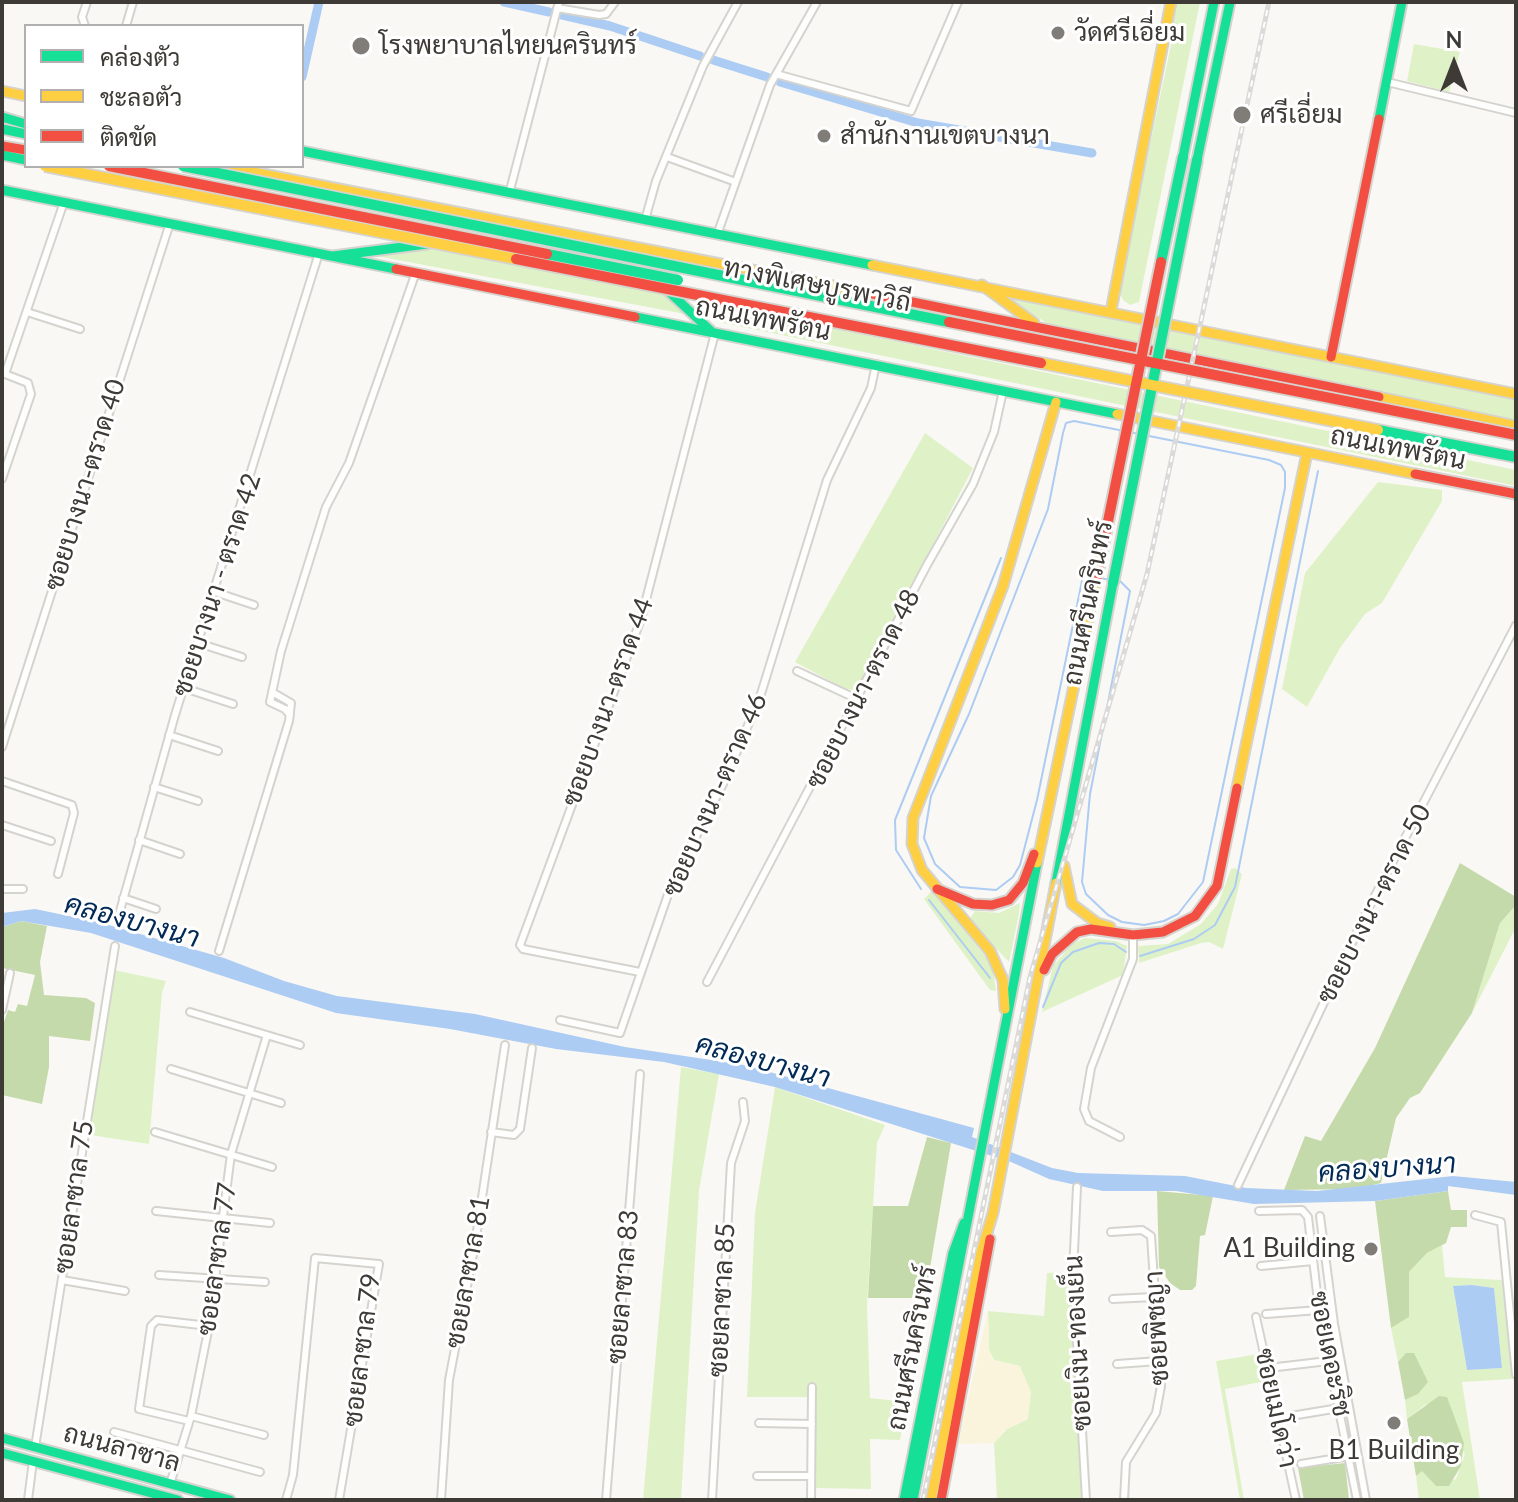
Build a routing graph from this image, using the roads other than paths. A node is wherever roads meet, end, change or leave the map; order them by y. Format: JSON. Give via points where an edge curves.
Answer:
{"nodes":[{"id":1,"x":87,"y":2,"type":"edge"},
{"id":2,"x":133,"y":2,"type":"edge"},
{"id":3,"x":615,"y":2,"type":"edge"},
{"id":4,"x":738,"y":2,"type":"edge"},
{"id":5,"x":817,"y":2,"type":"edge"},
{"id":6,"x":958,"y":2,"type":"edge"},
{"id":7,"x":1171,"y":2,"type":"edge"},
{"id":8,"x":1214,"y":2,"type":"edge"},
{"id":9,"x":1230,"y":2,"type":"edge"},
{"id":10,"x":1402,"y":2,"type":"edge"},
{"id":11,"x":558,"y":5,"type":"edge"},
{"id":12,"x":84,"y":24,"type":"edge"},
{"id":13,"x":127,"y":24,"type":"edge"},
{"id":14,"x":776,"y":74,"type":"junction"},
{"id":15,"x":1387,"y":82,"type":"junction"},
{"id":16,"x":2,"y":91,"type":"edge"},
{"id":17,"x":24,"y":96,"type":"edge"},
{"id":18,"x":1516,"y":113,"type":"edge"},
{"id":19,"x":2,"y":118,"type":"edge"},
{"id":20,"x":24,"y":124,"type":"edge"},
{"id":21,"x":2,"y":129,"type":"edge"},
{"id":22,"x":24,"y":134,"type":"edge"},
{"id":23,"x":2,"y":146,"type":"edge"},
{"id":24,"x":24,"y":150,"type":"edge"},
{"id":25,"x":304,"y":151,"type":"edge"},
{"id":26,"x":2,"y":157,"type":"edge"},
{"id":27,"x":667,"y":157,"type":"junction"},
{"id":28,"x":24,"y":161,"type":"edge"},
{"id":29,"x":55,"y":168,"type":"edge"},
{"id":30,"x":69,"y":168,"type":"edge"},
{"id":31,"x":119,"y":168,"type":"edge"},
{"id":32,"x":192,"y":168,"type":"edge"},
{"id":33,"x":232,"y":168,"type":"edge"},
{"id":34,"x":733,"y":181,"type":"junction"},
{"id":35,"x":2,"y":190,"type":"edge"},
{"id":36,"x":509,"y":194,"type":"junction"},
{"id":37,"x":64,"y":202,"type":"junction"},
{"id":38,"x":645,"y":220,"type":"junction"},
{"id":39,"x":170,"y":223,"type":"junction"},
{"id":40,"x":717,"y":235,"type":"junction"},
{"id":41,"x":438,"y":243,"type":"junction"},
{"id":42,"x":319,"y":253,"type":"junction"},
{"id":43,"x":333,"y":256,"type":"junction"},
{"id":44,"x":416,"y":272,"type":"junction"},
{"id":45,"x":982,"y":285,"type":"junction"},
{"id":46,"x":666,"y":289,"type":"junction"},
{"id":47,"x":1111,"y":311,"type":"junction"},
{"id":48,"x":27,"y":312,"type":"junction"},
{"id":49,"x":1037,"y":326,"type":"junction"},
{"id":50,"x":80,"y":329,"type":"dead end"},
{"id":51,"x":713,"y":333,"type":"junction"},
{"id":52,"x":1331,"y":357,"type":"junction"},
{"id":53,"x":876,"y":364,"type":"junction"},
{"id":54,"x":4,"y":374,"type":"edge"},
{"id":55,"x":1003,"y":391,"type":"junction"},
{"id":56,"x":1516,"y":394,"type":"edge"},
{"id":57,"x":1056,"y":402,"type":"junction"},
{"id":58,"x":1516,"y":426,"type":"edge"},
{"id":59,"x":1516,"y":435,"type":"edge"},
{"id":60,"x":1516,"y":449,"type":"edge"},
{"id":61,"x":1307,"y":453,"type":"junction"},
{"id":62,"x":1516,"y":460,"type":"edge"},
{"id":63,"x":2,"y":479,"type":"edge"},
{"id":64,"x":1516,"y":494,"type":"edge"},
{"id":65,"x":215,"y":592,"type":"junction"},
{"id":66,"x":254,"y":605,"type":"dead end"},
{"id":67,"x":1516,"y":625,"type":"edge"},
{"id":68,"x":198,"y":643,"type":"junction"},
{"id":69,"x":242,"y":657,"type":"dead end"},
{"id":70,"x":797,"y":671,"type":"dead end"},
{"id":71,"x":184,"y":688,"type":"junction"},
{"id":72,"x":857,"y":699,"type":"junction"},
{"id":73,"x":233,"y":704,"type":"dead end"},
{"id":74,"x":169,"y":735,"type":"junction"},
{"id":75,"x":2,"y":747,"type":"edge"},
{"id":76,"x":218,"y":751,"type":"dead end"},
{"id":77,"x":2,"y":781,"type":"edge"},
{"id":78,"x":154,"y":787,"type":"junction"},
{"id":79,"x":198,"y":801,"type":"dead end"},
{"id":80,"x":2,"y":825,"type":"edge"},
{"id":81,"x":1044,"y":829,"type":"junction"},
{"id":82,"x":139,"y":840,"type":"junction"},
{"id":83,"x":51,"y":841,"type":"dead end"},
{"id":84,"x":1064,"y":843,"type":"junction"},
{"id":85,"x":180,"y":854,"type":"dead end"},
{"id":86,"x":58,"y":874,"type":"dead end"},
{"id":87,"x":935,"y":888,"type":"junction"},
{"id":88,"x":2,"y":889,"type":"edge"},
{"id":89,"x":23,"y":889,"type":"dead end"},
{"id":90,"x":123,"y":898,"type":"junction"},
{"id":91,"x":156,"y":909,"type":"dead end"},
{"id":92,"x":118,"y":918,"type":"dead end"},
{"id":93,"x":1130,"y":934,"type":"junction"},
{"id":94,"x":115,"y":946,"type":"dead end"},
{"id":95,"x":219,"y":951,"type":"dead end"},
{"id":96,"x":640,"y":972,"type":"junction"},
{"id":97,"x":10,"y":973,"type":"dead end"},
{"id":98,"x":1039,"y":979,"type":"junction"},
{"id":99,"x":707,"y":982,"type":"dead end"},
{"id":100,"x":2,"y":1010,"type":"edge"},
{"id":101,"x":190,"y":1012,"type":"dead end"},
{"id":102,"x":560,"y":1020,"type":"dead end"},
{"id":103,"x":1006,"y":1022,"type":"junction"},
{"id":104,"x":267,"y":1035,"type":"junction"},
{"id":105,"x":300,"y":1045,"type":"dead end"},
{"id":106,"x":505,"y":1045,"type":"dead end"},
{"id":107,"x":532,"y":1048,"type":"dead end"},
{"id":108,"x":171,"y":1069,"type":"dead end"},
{"id":109,"x":640,"y":1074,"type":"dead end"},
{"id":110,"x":250,"y":1093,"type":"junction"},
{"id":111,"x":743,"y":1102,"type":"dead end"},
{"id":112,"x":281,"y":1103,"type":"dead end"},
{"id":113,"x":155,"y":1132,"type":"dead end"},
{"id":114,"x":491,"y":1132,"type":"junction"},
{"id":115,"x":1120,"y":1137,"type":"dead end"},
{"id":116,"x":231,"y":1154,"type":"junction"},
{"id":117,"x":272,"y":1167,"type":"dead end"},
{"id":118,"x":1238,"y":1185,"type":"dead end"},
{"id":119,"x":1077,"y":1187,"type":"dead end"},
{"id":120,"x":970,"y":1206,"type":"junction"},
{"id":121,"x":156,"y":1211,"type":"dead end"},
{"id":122,"x":1259,"y":1211,"type":"dead end"},
{"id":123,"x":993,"y":1213,"type":"junction"},
{"id":124,"x":1475,"y":1215,"type":"dead end"},
{"id":125,"x":1320,"y":1216,"type":"dead end"},
{"id":126,"x":222,"y":1218,"type":"junction"},
{"id":127,"x":270,"y":1223,"type":"dead end"},
{"id":128,"x":1111,"y":1232,"type":"dead end"},
{"id":129,"x":1313,"y":1261,"type":"junction"},
{"id":130,"x":1261,"y":1266,"type":"dead end"},
{"id":131,"x":159,"y":1275,"type":"dead end"},
{"id":132,"x":215,"y":1279,"type":"junction"},
{"id":133,"x":62,"y":1280,"type":"junction"},
{"id":134,"x":265,"y":1282,"type":"dead end"},
{"id":135,"x":125,"y":1291,"type":"dead end"},
{"id":136,"x":1154,"y":1297,"type":"junction"},
{"id":137,"x":1113,"y":1299,"type":"dead end"},
{"id":138,"x":1319,"y":1310,"type":"junction"},
{"id":139,"x":1266,"y":1314,"type":"dead end"},
{"id":140,"x":1256,"y":1317,"type":"dead end"},
{"id":141,"x":209,"y":1326,"type":"junction"},
{"id":142,"x":1159,"y":1361,"type":"junction"},
{"id":143,"x":1328,"y":1361,"type":"junction"},
{"id":144,"x":1117,"y":1364,"type":"dead end"},
{"id":145,"x":1277,"y":1367,"type":"dead end"},
{"id":146,"x":1516,"y":1375,"type":"edge"},
{"id":147,"x":812,"y":1387,"type":"dead end"},
{"id":148,"x":1339,"y":1408,"type":"junction"},
{"id":149,"x":1291,"y":1416,"type":"dead end"},
{"id":150,"x":190,"y":1419,"type":"junction"},
{"id":151,"x":759,"y":1423,"type":"dead end"},
{"id":152,"x":812,"y":1424,"type":"junction"},
{"id":153,"x":114,"y":1432,"type":"dead end"},
{"id":154,"x":264,"y":1435,"type":"dead end"},
{"id":155,"x":2,"y":1438,"type":"edge"},
{"id":156,"x":35,"y":1447,"type":"junction"},
{"id":157,"x":181,"y":1449,"type":"junction"},
{"id":158,"x":2,"y":1453,"type":"edge"},
{"id":159,"x":1350,"y":1456,"type":"junction"},
{"id":160,"x":33,"y":1461,"type":"junction"},
{"id":161,"x":87,"y":1461,"type":"junction"},
{"id":162,"x":1301,"y":1464,"type":"dead end"},
{"id":163,"x":260,"y":1472,"type":"dead end"},
{"id":164,"x":757,"y":1476,"type":"dead end"},
{"id":165,"x":811,"y":1476,"type":"junction"},
{"id":166,"x":170,"y":1484,"type":"junction"},
{"id":167,"x":220,"y":1499,"type":"edge"},
{"id":168,"x":28,"y":1500,"type":"edge"},
{"id":169,"x":178,"y":1500,"type":"edge"},
{"id":170,"x":196,"y":1500,"type":"edge"},
{"id":171,"x":286,"y":1500,"type":"edge"},
{"id":172,"x":339,"y":1500,"type":"edge"},
{"id":173,"x":441,"y":1500,"type":"edge"},
{"id":174,"x":606,"y":1500,"type":"edge"},
{"id":175,"x":712,"y":1500,"type":"edge"},
{"id":176,"x":811,"y":1500,"type":"edge"},
{"id":177,"x":904,"y":1500,"type":"edge"},
{"id":178,"x":913,"y":1500,"type":"edge"},
{"id":179,"x":931,"y":1500,"type":"edge"},
{"id":180,"x":941,"y":1500,"type":"edge"},
{"id":181,"x":1086,"y":1500,"type":"edge"},
{"id":182,"x":1124,"y":1500,"type":"edge"},
{"id":183,"x":1296,"y":1500,"type":"edge"},
{"id":184,"x":1357,"y":1500,"type":"edge"},
{"id":185,"x":1366,"y":1500,"type":"edge"}],
"edges":[{"from":1,"to":12,"type":"street"},
{"from":2,"to":13,"type":"street"},
{"from":3,"to":11,"type":"street","via":[[599,15]]},
{"from":4,"to":27,"type":"street","via":[[703,66]]},
{"from":5,"to":14,"type":"street"},
{"from":6,"to":14,"type":"street","via":[[911,111]]},
{"from":7,"to":47,"type":"main road"},
{"from":8,"to":81,"type":"main road","name":"ถนนศรีนครินทร์","bridge":true},
{"from":9,"to":84,"type":"main road","name":"ถนนศรีนครินทร์","bridge":true},
{"from":10,"to":15,"type":"main road"},
{"from":11,"to":36,"type":"street"},
{"from":14,"to":34,"type":"street"},
{"from":15,"to":18,"type":"street"},
{"from":15,"to":52,"type":"main road"},
{"from":16,"to":17,"type":"main road"},
{"from":19,"to":20,"type":"main road"},
{"from":21,"to":22,"type":"main road"},
{"from":23,"to":24,"type":"main road"},
{"from":25,"to":36,"type":"main road"},
{"from":26,"to":28,"type":"main road"},
{"from":27,"to":34,"type":"street"},
{"from":27,"to":38,"type":"street"},
{"from":29,"to":62,"type":"main road","bridge":true},
{"from":30,"to":41,"type":"main road","name":"ถนนเทพรัตน"},
{"from":31,"to":60,"type":"main road","name":"ทางพิเศษบูรพาวิถี","bridge":true},
{"from":32,"to":59,"type":"main road","name":"ทางพิเศษบูรพาวิถี","bridge":true},
{"from":33,"to":49,"type":"main road","name":"ถนนเทพรัตน"},
{"from":34,"to":40,"type":"street"},
{"from":35,"to":37,"type":"main road","name":"ถนนเทพรัตน"},
{"from":36,"to":38,"type":"main road"},
{"from":37,"to":39,"type":"main road","name":"ถนนเทพรัตน"},
{"from":37,"to":48,"type":"street"},
{"from":38,"to":40,"type":"main road"},
{"from":39,"to":42,"type":"main road","name":"ถนนเทพรัตน"},
{"from":39,"to":75,"type":"street","name":"ซอยบางนา-ตราด 40"},
{"from":40,"to":45,"type":"main road"},
{"from":41,"to":43,"type":"main road"},
{"from":41,"to":46,"type":"main road","name":"ถนนเทพรัตน"},
{"from":42,"to":43,"type":"main road","name":"ถนนเทพรัตน"},
{"from":42,"to":65,"type":"street","name":"ซอยบางนา - ตราด 42"},
{"from":43,"to":44,"type":"main road","name":"ถนนเทพรัตน"},
{"from":44,"to":51,"type":"main road","name":"ถนนเทพรัตน"},
{"from":44,"to":95,"type":"street","via":[[349,463],[326,507],[272,692],[291,703],[290,715]]},
{"from":45,"to":47,"type":"main road"},
{"from":45,"to":49,"type":"main road"},
{"from":46,"to":51,"type":"main road"},
{"from":46,"to":62,"type":"main road","name":"ถนนเทพรัตน"},
{"from":47,"to":52,"type":"main road"},
{"from":48,"to":50,"type":"street"},
{"from":48,"to":54,"type":"street"},
{"from":49,"to":58,"type":"main road","name":"ถนนเทพรัตน"},
{"from":51,"to":53,"type":"main road","name":"ถนนเทพรัตน"},
{"from":51,"to":96,"type":"street","name":"ซอยบางนา-ตราด 44","via":[[641,619],[520,945]]},
{"from":52,"to":56,"type":"main road"},
{"from":53,"to":55,"type":"main road","name":"ถนนเทพรัตน"},
{"from":53,"to":96,"type":"street","name":"ซอยบางนา-ตราด 46","via":[[871,388],[827,480],[760,697],[672,883]]},
{"from":54,"to":63,"type":"street","via":[[28,383],[31,394]]},
{"from":55,"to":57,"type":"main road","name":"ถนนเทพรัตน"},
{"from":55,"to":72,"type":"street","name":"ซอยบางนา-ตราด 48","via":[[994,432],[973,484]]},
{"from":57,"to":61,"type":"main road","name":"ถนนเทพรัตน"},
{"from":57,"to":87,"type":"main road","via":[[1003,586],[913,818],[912,844]]},
{"from":61,"to":64,"type":"main road","name":"ถนนเทพรัตน"},
{"from":61,"to":93,"type":"main road","via":[[1217,886],[1195,916],[1163,932]]},
{"from":65,"to":66,"type":"street"},
{"from":65,"to":68,"type":"street","name":"ซอยบางนา - ตราด 42"},
{"from":67,"to":118,"type":"street","name":"ซอยบางนา-ตราด 50","via":[[1366,913]]},
{"from":68,"to":69,"type":"street"},
{"from":68,"to":71,"type":"street","name":"ซอยบางนา - ตราด 42"},
{"from":70,"to":72,"type":"street"},
{"from":71,"to":73,"type":"street"},
{"from":71,"to":74,"type":"street","name":"ซอยบางนา - ตราด 42"},
{"from":72,"to":99,"type":"street","name":"ซอยบางนา-ตราด 48"},
{"from":74,"to":76,"type":"street"},
{"from":74,"to":78,"type":"street","name":"ซอยบางนา - ตราด 42"},
{"from":77,"to":86,"type":"street","via":[[72,805]]},
{"from":78,"to":79,"type":"street"},
{"from":78,"to":82,"type":"street","name":"ซอยบางนา - ตราด 42"},
{"from":80,"to":83,"type":"street"},
{"from":81,"to":87,"type":"main road","via":[[1023,883],[1009,900],[973,904]]},
{"from":81,"to":103,"type":"main road","name":"ถนนศรีนครินทร์"},
{"from":82,"to":85,"type":"street"},
{"from":82,"to":90,"type":"street","name":"ซอยบางนา - ตราด 42"},
{"from":84,"to":93,"type":"main road","via":[[1064,877],[1072,904],[1097,923]]},
{"from":84,"to":98,"type":"main road","name":"ถนนศรีนครินทร์"},
{"from":87,"to":103,"type":"main road","via":[[999,967]]},
{"from":88,"to":89,"type":"street"},
{"from":90,"to":91,"type":"street"},
{"from":90,"to":92,"type":"street","name":"ซอยบางนา - ตราด 42"},
{"from":93,"to":98,"type":"main road","via":[[1077,932],[1052,954]]},
{"from":93,"to":115,"type":"street","via":[[1130,971],[1091,1068],[1084,1109],[1089,1121]]},
{"from":94,"to":133,"type":"street","name":"ซอยลาซาล 75"},
{"from":96,"to":102,"type":"street","name":"ซอยบางนา-ตราด 46","via":[[620,1033]]},
{"from":97,"to":100,"type":"street"},
{"from":98,"to":123,"type":"main road","name":"ถนนศรีนครินทร์"},
{"from":101,"to":104,"type":"street"},
{"from":103,"to":120,"type":"main road","name":"ถนนศรีนครินทร์"},
{"from":104,"to":105,"type":"street"},
{"from":104,"to":110,"type":"street","name":"ซอยลาซาล 77"},
{"from":106,"to":114,"type":"street","name":"ซอยลาซาล 81"},
{"from":107,"to":114,"type":"street","via":[[520,1129],[514,1135]]},
{"from":108,"to":110,"type":"street"},
{"from":109,"to":174,"type":"street","name":"ซอยลาซาล 83"},
{"from":110,"to":112,"type":"street"},
{"from":110,"to":116,"type":"street","name":"ซอยลาซาล 77"},
{"from":111,"to":175,"type":"street","name":"ซอยลาซาล 85","via":[[745,1121],[730,1179]]},
{"from":113,"to":116,"type":"street"},
{"from":114,"to":173,"type":"street","name":"ซอยลาซาล 81","via":[[449,1380]]},
{"from":116,"to":117,"type":"street"},
{"from":116,"to":126,"type":"street","name":"ซอยลาซาล 77"},
{"from":119,"to":181,"type":"street","name":"ซอยเงิน-ทองเย็น","via":[[1073,1273]]},
{"from":120,"to":177,"type":"main road","name":"ถนนศรีนครินทร์","via":[[953,1253]]},
{"from":120,"to":178,"type":"main road","name":"ถนนศรีนครินทร์"},
{"from":121,"to":126,"type":"street"},
{"from":122,"to":129,"type":"street","name":"ซอยเดอะริช","via":[[1302,1210],[1308,1217]]},
{"from":123,"to":179,"type":"main road","name":"ถนนศรีนครินทร์"},
{"from":123,"to":180,"type":"main road","name":"ถนนศรีนครินทร์"},
{"from":124,"to":146,"type":"street","via":[[1501,1222]]},
{"from":125,"to":185,"type":"street"},
{"from":126,"to":127,"type":"street"},
{"from":126,"to":132,"type":"street","name":"ซอยลาซาล 77"},
{"from":128,"to":136,"type":"street","name":"ซอยพิชญา","via":[[1142,1230],[1151,1236]]},
{"from":129,"to":130,"type":"street"},
{"from":129,"to":138,"type":"street","name":"ซอยเดอะริช"},
{"from":131,"to":132,"type":"street"},
{"from":132,"to":134,"type":"street"},
{"from":132,"to":141,"type":"street","name":"ซอยลาซาล 77"},
{"from":133,"to":135,"type":"street"},
{"from":133,"to":156,"type":"street","name":"ซอยลาซาล 75"},
{"from":136,"to":137,"type":"street"},
{"from":136,"to":142,"type":"street","name":"ซอยพิชญา"},
{"from":138,"to":139,"type":"street"},
{"from":138,"to":143,"type":"street","name":"ซอยเดอะริช"},
{"from":140,"to":183,"type":"street","name":"ซอยเมโดว่า"},
{"from":141,"to":150,"type":"street","name":"ซอยลาซาล 77"},
{"from":141,"to":150,"type":"street","via":[[157,1320],[151,1326],[139,1409]]},
{"from":142,"to":144,"type":"street"},
{"from":142,"to":182,"type":"street","name":"ซอยพิชญา","via":[[1159,1407],[1126,1462]]},
{"from":143,"to":145,"type":"street"},
{"from":143,"to":148,"type":"street","name":"ซอยเดอะริช"},
{"from":147,"to":152,"type":"street"},
{"from":148,"to":149,"type":"street"},
{"from":148,"to":159,"type":"street","name":"ซอยเดอะริช"},
{"from":150,"to":154,"type":"street"},
{"from":150,"to":157,"type":"street","name":"ซอยลาซาล 77"},
{"from":151,"to":152,"type":"street"},
{"from":152,"to":165,"type":"street"},
{"from":153,"to":157,"type":"street"},
{"from":155,"to":156,"type":"main road","name":"ถนนลาซาล"},
{"from":156,"to":161,"type":"main road","name":"ถนนลาซาล"},
{"from":157,"to":163,"type":"street"},
{"from":157,"to":166,"type":"street","name":"ซอยลาซาล 77"},
{"from":158,"to":160,"type":"main road","name":"ถนนลาซาล"},
{"from":159,"to":162,"type":"street"},
{"from":159,"to":184,"type":"street","name":"ซอยเดอะริช"},
{"from":160,"to":168,"type":"street"},
{"from":160,"to":169,"type":"main road","name":"ถนนลาซาล"},
{"from":161,"to":166,"type":"main road","name":"ถนนลาซาล"},
{"from":161,"to":170,"type":"main road"},
{"from":164,"to":165,"type":"street"},
{"from":165,"to":176,"type":"street"},
{"from":166,"to":167,"type":"main road","name":"ถนนลาซาล"},
{"from":171,"to":172,"type":"street","name":"ซอยลาซาล 79","via":[[315,1258],[379,1264]]}]}
